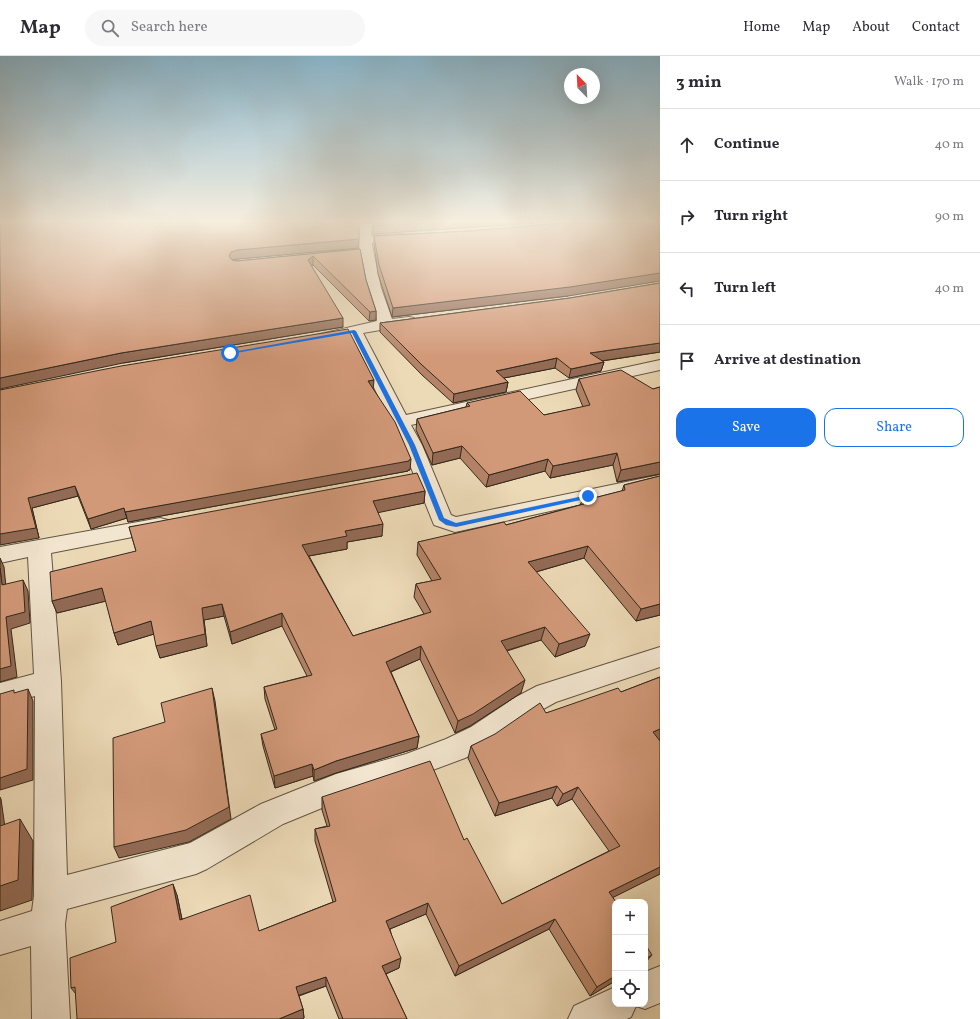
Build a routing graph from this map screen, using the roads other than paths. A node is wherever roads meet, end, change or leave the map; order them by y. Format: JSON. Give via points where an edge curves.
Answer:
{"nodes":[{"id":1,"x":372,"y":268,"type":"edge"},
{"id":2,"x":425,"y":319,"type":"edge"},
{"id":3,"x":386,"y":324,"type":"junction"},
{"id":4,"x":354,"y":331,"type":"junction"},
{"id":5,"x":306,"y":340,"type":"edge"},
{"id":6,"x":660,"y":365,"type":"edge"},
{"id":7,"x":400,"y":422,"type":"junction"},
{"id":8,"x":424,"y":476,"type":"junction"},
{"id":9,"x":402,"y":480,"type":"edge"},
{"id":10,"x":660,"y":481,"type":"edge"},
{"id":11,"x":179,"y":522,"type":"edge"},
{"id":12,"x":39,"y":549,"type":"junction"},
{"id":13,"x":0,"y":556,"type":"edge"},
{"id":14,"x":660,"y":657,"type":"edge"},
{"id":15,"x":48,"y":681,"type":"junction"},
{"id":16,"x":0,"y":694,"type":"edge"},
{"id":17,"x":49,"y":910,"type":"junction"},
{"id":18,"x":0,"y":938,"type":"edge"},
{"id":19,"x":660,"y":984,"type":"edge"},
{"id":20,"x":648,"y":990,"type":"edge"},
{"id":21,"x":612,"y":1007,"type":"edge"},
{"id":22,"x":51,"y":1019,"type":"edge"},
{"id":23,"x":587,"y":1019,"type":"edge"}],
"edges":[{"from":1,"to":3,"type":"street"},
{"from":2,"to":3,"type":"street"},
{"from":3,"to":4,"type":"street"},
{"from":4,"to":5,"type":"street"},
{"from":4,"to":7,"type":"street"},
{"from":6,"to":7,"type":"street"},
{"from":7,"to":8,"type":"street"},
{"from":8,"to":9,"type":"street"},
{"from":8,"to":10,"type":"street","via":[[442,520],[456,525]]},
{"from":11,"to":12,"type":"street"},
{"from":12,"to":13,"type":"street"},
{"from":12,"to":15,"type":"street"},
{"from":14,"to":17,"type":"street","via":[[547,694],[456,749],[336,788],[272,814],[196,858]]},
{"from":15,"to":16,"type":"street"},
{"from":15,"to":17,"type":"street"},
{"from":17,"to":18,"type":"street"},
{"from":17,"to":22,"type":"street"},
{"from":19,"to":20,"type":"street"},
{"from":21,"to":23,"type":"street"}]}
